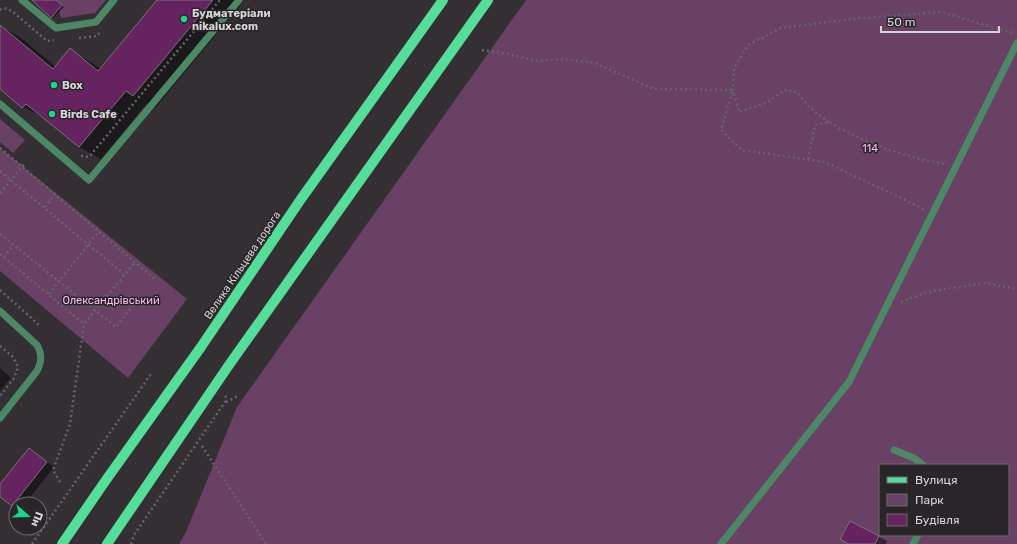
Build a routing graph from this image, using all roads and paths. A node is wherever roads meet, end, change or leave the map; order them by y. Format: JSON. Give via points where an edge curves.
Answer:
{"nodes":[{"id":1,"x":22,"y":0,"type":"edge"},
{"id":2,"x":114,"y":0,"type":"edge"},
{"id":3,"x":220,"y":0,"type":"edge"},
{"id":4,"x":239,"y":0,"type":"edge"},
{"id":5,"x":443,"y":0,"type":"edge"},
{"id":6,"x":488,"y":0,"type":"edge"},
{"id":7,"x":1017,"y":35,"type":"edge"},
{"id":8,"x":1017,"y":43,"type":"edge"},
{"id":9,"x":482,"y":50,"type":"dead end"},
{"id":10,"x":733,"y":90,"type":"junction"},
{"id":11,"x":0,"y":104,"type":"edge"},
{"id":12,"x":829,"y":122,"type":"junction"},
{"id":13,"x":0,"y":148,"type":"edge"},
{"id":14,"x":76,"y":153,"type":"dead end"},
{"id":15,"x":808,"y":159,"type":"junction"},
{"id":16,"x":25,"y":163,"type":"dead end"},
{"id":17,"x":22,"y":166,"type":"junction"},
{"id":18,"x":956,"y":166,"type":"junction"},
{"id":19,"x":0,"y":171,"type":"edge"},
{"id":20,"x":11,"y":179,"type":"junction"},
{"id":21,"x":0,"y":193,"type":"edge"},
{"id":22,"x":55,"y":194,"type":"junction"},
{"id":23,"x":44,"y":207,"type":"junction"},
{"id":24,"x":931,"y":213,"type":"junction"},
{"id":25,"x":99,"y":231,"type":"junction"},
{"id":26,"x":0,"y":234,"type":"edge"},
{"id":27,"x":88,"y":244,"type":"junction"},
{"id":28,"x":14,"y":245,"type":"junction"},
{"id":29,"x":0,"y":254,"type":"edge"},
{"id":30,"x":4,"y":257,"type":"junction"},
{"id":31,"x":135,"y":262,"type":"junction"},
{"id":32,"x":124,"y":274,"type":"junction"},
{"id":33,"x":155,"y":279,"type":"dead end"},
{"id":34,"x":59,"y":282,"type":"junction"},
{"id":35,"x":1017,"y":289,"type":"edge"},
{"id":36,"x":0,"y":290,"type":"edge"},
{"id":37,"x":49,"y":294,"type":"junction"},
{"id":38,"x":137,"y":300,"type":"dead end"},
{"id":39,"x":885,"y":308,"type":"junction"},
{"id":40,"x":95,"y":310,"type":"junction"},
{"id":41,"x":0,"y":311,"type":"edge"},
{"id":42,"x":84,"y":324,"type":"junction"},
{"id":43,"x":39,"y":325,"type":"dead end"},
{"id":44,"x":0,"y":346,"type":"edge"},
{"id":45,"x":151,"y":374,"type":"dead end"},
{"id":46,"x":227,"y":388,"type":"dead end"},
{"id":47,"x":0,"y":396,"type":"edge"},
{"id":48,"x":238,"y":396,"type":"dead end"},
{"id":49,"x":225,"y":402,"type":"junction"},
{"id":50,"x":0,"y":418,"type":"edge"},
{"id":51,"x":202,"y":446,"type":"dead end"},
{"id":52,"x":894,"y":450,"type":"dead end"},
{"id":53,"x":922,"y":464,"type":"edge"},
{"id":54,"x":60,"y":482,"type":"dead end"},
{"id":55,"x":32,"y":544,"type":"edge"},
{"id":56,"x":62,"y":544,"type":"edge"},
{"id":57,"x":108,"y":544,"type":"edge"},
{"id":58,"x":131,"y":544,"type":"edge"},
{"id":59,"x":266,"y":544,"type":"edge"},
{"id":60,"x":721,"y":544,"type":"edge"}],
"edges":[{"from":1,"to":2,"type":"lane","via":[[56,28],[96,22]]},
{"from":3,"to":14,"type":"path","via":[[89,157],[83,158]]},
{"from":4,"to":11,"type":"lane","via":[[89,180]]},
{"from":5,"to":56,"type":"main road","name":"Велика Кільцева дорога","via":[[301,199]]},
{"from":6,"to":57,"type":"main road","via":[[229,365]]},
{"from":7,"to":10,"type":"path","via":[[941,12],[780,28],[748,45],[734,68]]},
{"from":8,"to":18,"type":"lane"},
{"from":9,"to":10,"type":"path","via":[[538,61],[564,59],[595,63],[654,89]]},
{"from":10,"to":12,"type":"path","via":[[739,112],[768,102],[784,90],[797,92],[809,107]]},
{"from":10,"to":15,"type":"path","via":[[721,130],[742,150]]},
{"from":12,"to":15,"type":"path","via":[[815,125]]},
{"from":12,"to":18,"type":"path","via":[[849,134],[889,150],[922,160]]},
{"from":13,"to":17,"type":"path"},
{"from":15,"to":24,"type":"path","via":[[825,162],[848,172]]},
{"from":16,"to":17,"type":"path"},
{"from":17,"to":20,"type":"path"},
{"from":17,"to":22,"type":"path"},
{"from":18,"to":24,"type":"lane"},
{"from":19,"to":20,"type":"path"},
{"from":20,"to":21,"type":"path"},
{"from":20,"to":23,"type":"path"},
{"from":22,"to":23,"type":"path"},
{"from":22,"to":25,"type":"path"},
{"from":23,"to":27,"type":"path"},
{"from":24,"to":39,"type":"lane"},
{"from":25,"to":27,"type":"path"},
{"from":25,"to":31,"type":"path"},
{"from":26,"to":28,"type":"path"},
{"from":27,"to":32,"type":"path"},
{"from":27,"to":34,"type":"path"},
{"from":28,"to":30,"type":"path"},
{"from":28,"to":34,"type":"path"},
{"from":29,"to":30,"type":"path"},
{"from":30,"to":37,"type":"path"},
{"from":31,"to":32,"type":"path"},
{"from":31,"to":33,"type":"path"},
{"from":32,"to":40,"type":"path"},
{"from":34,"to":37,"type":"path"},
{"from":34,"to":40,"type":"path"},
{"from":35,"to":39,"type":"path","via":[[985,283],[934,290]]},
{"from":36,"to":43,"type":"path"},
{"from":37,"to":42,"type":"path"},
{"from":38,"to":40,"type":"path","via":[[116,326]]},
{"from":39,"to":60,"type":"lane","via":[[849,382]]},
{"from":40,"to":42,"type":"path"},
{"from":41,"to":50,"type":"lane","via":[[37,345],[41,352],[41,362],[38,370]]},
{"from":42,"to":54,"type":"path","via":[[70,424],[53,470]]},
{"from":44,"to":47,"type":"path","via":[[13,357],[18,367],[14,378]]},
{"from":45,"to":55,"type":"path"},
{"from":46,"to":49,"type":"path"},
{"from":48,"to":49,"type":"path"},
{"from":49,"to":58,"type":"path"},
{"from":51,"to":59,"type":"path"},
{"from":52,"to":53,"type":"lane"}]}
